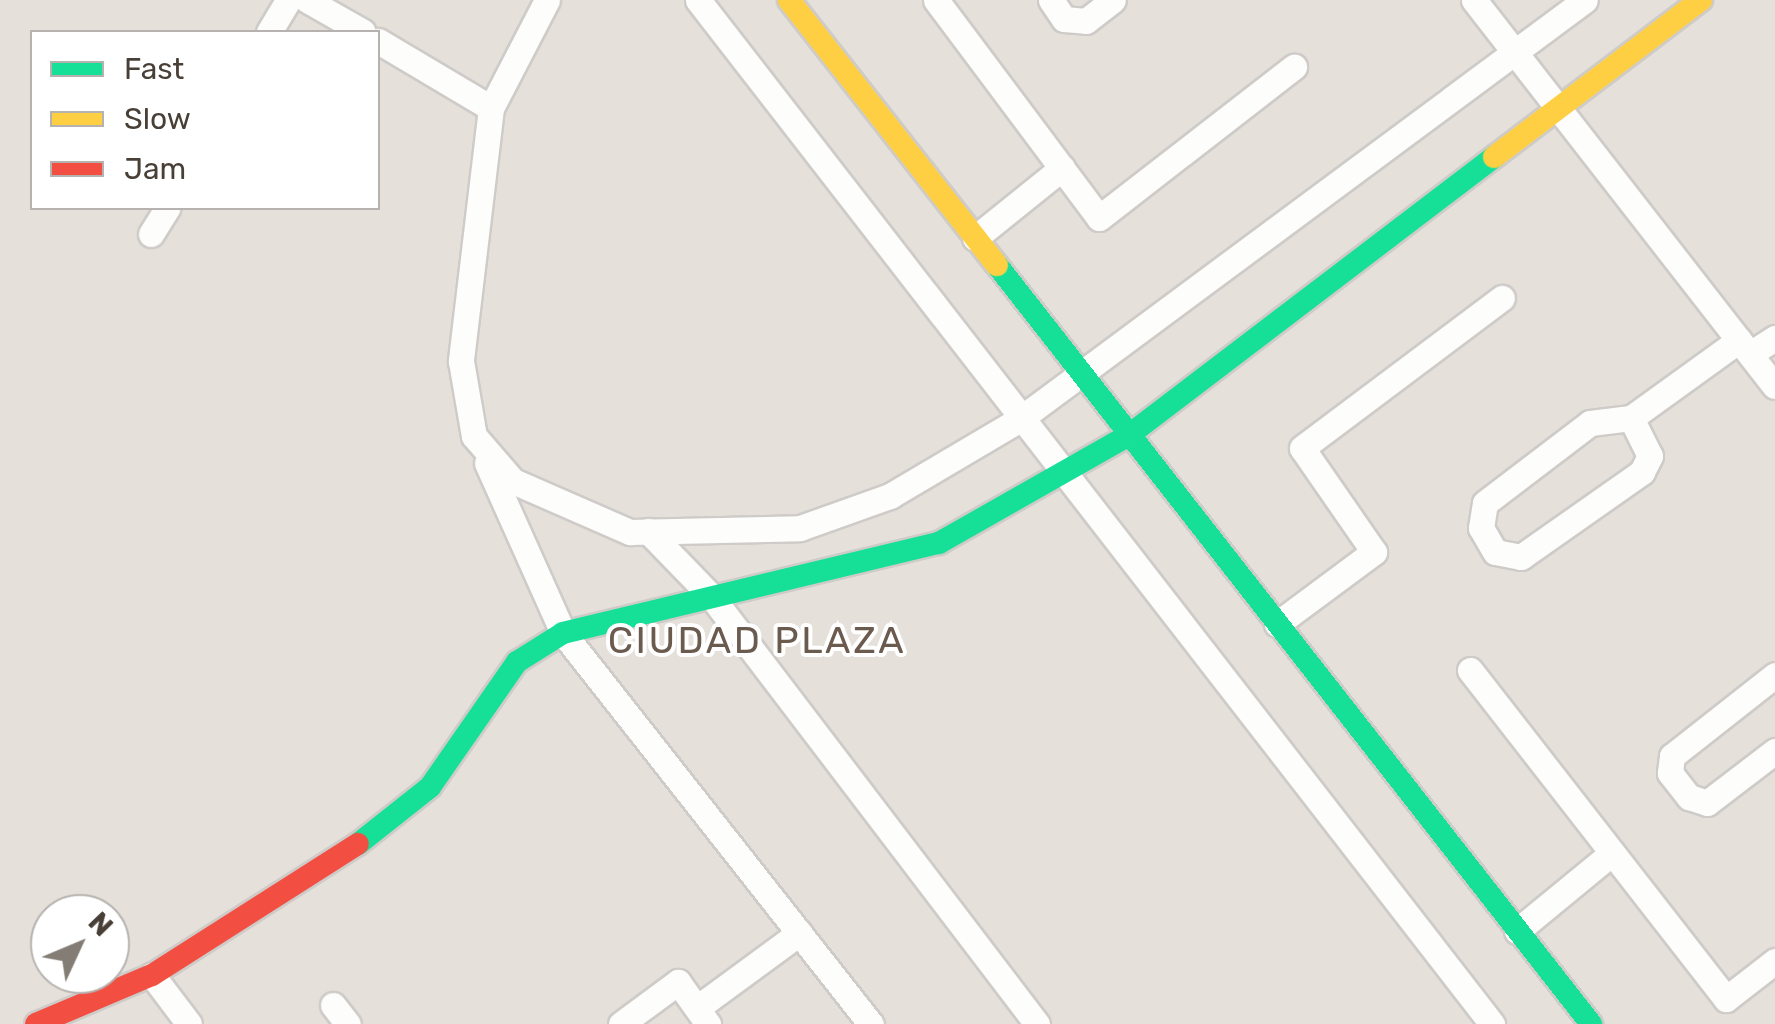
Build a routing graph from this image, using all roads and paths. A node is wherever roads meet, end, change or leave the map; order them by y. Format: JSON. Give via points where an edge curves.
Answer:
{"nodes":[{"id":1,"x":288,"y":0,"type":"edge"},
{"id":2,"x":307,"y":0,"type":"edge"},
{"id":3,"x":547,"y":0,"type":"edge"},
{"id":4,"x":698,"y":0,"type":"edge"},
{"id":5,"x":789,"y":0,"type":"edge"},
{"id":6,"x":936,"y":0,"type":"edge"},
{"id":7,"x":1051,"y":0,"type":"edge"},
{"id":8,"x":1113,"y":0,"type":"edge"},
{"id":9,"x":1474,"y":0,"type":"edge"},
{"id":10,"x":1585,"y":0,"type":"edge"},
{"id":11,"x":1701,"y":0,"type":"edge"},
{"id":12,"x":270,"y":30,"type":"edge"},
{"id":13,"x":360,"y":30,"type":"edge"},
{"id":14,"x":380,"y":42,"type":"edge"},
{"id":15,"x":1513,"y":52,"type":"junction"},
{"id":16,"x":1294,"y":67,"type":"dead end"},
{"id":17,"x":492,"y":108,"type":"junction"},
{"id":18,"x":1558,"y":109,"type":"junction"},
{"id":19,"x":1062,"y":168,"type":"junction"},
{"id":20,"x":166,"y":210,"type":"edge"},
{"id":21,"x":152,"y":234,"type":"dead end"},
{"id":22,"x":975,"y":238,"type":"junction"},
{"id":23,"x":1502,"y":298,"type":"dead end"},
{"id":24,"x":1775,"y":338,"type":"edge"},
{"id":25,"x":1744,"y":347,"type":"junction"},
{"id":26,"x":1081,"y":374,"type":"junction"},
{"id":27,"x":1775,"y":386,"type":"edge"},
{"id":28,"x":1631,"y":418,"type":"junction"},
{"id":29,"x":1020,"y":419,"type":"junction"},
{"id":30,"x":1129,"y":435,"type":"junction"},
{"id":31,"x":474,"y":436,"type":"junction"},
{"id":32,"x":1064,"y":476,"type":"junction"},
{"id":33,"x":648,"y":531,"type":"junction"},
{"id":34,"x":711,"y":596,"type":"junction"},
{"id":35,"x":1277,"y":624,"type":"junction"},
{"id":36,"x":563,"y":634,"type":"junction"},
{"id":37,"x":1470,"y":670,"type":"dead end"},
{"id":38,"x":1775,"y":675,"type":"edge"},
{"id":39,"x":1775,"y":751,"type":"edge"},
{"id":40,"x":1612,"y":853,"type":"junction"},
{"id":41,"x":1518,"y":930,"type":"junction"},
{"id":42,"x":798,"y":932,"type":"junction"},
{"id":43,"x":1775,"y":961,"type":"edge"},
{"id":44,"x":152,"y":975,"type":"junction"},
{"id":45,"x":702,"y":1016,"type":"edge"},
{"id":46,"x":49,"y":1021,"type":"edge"},
{"id":47,"x":189,"y":1024,"type":"edge"},
{"id":48,"x":621,"y":1024,"type":"edge"},
{"id":49,"x":870,"y":1024,"type":"edge"},
{"id":50,"x":1037,"y":1024,"type":"edge"},
{"id":51,"x":1492,"y":1024,"type":"edge"},
{"id":52,"x":1590,"y":1024,"type":"edge"}],
"edges":[{"from":1,"to":12,"type":"street"},
{"from":2,"to":13,"type":"street"},
{"from":3,"to":17,"type":"street"},
{"from":4,"to":29,"type":"street"},
{"from":5,"to":22,"type":"street"},
{"from":6,"to":19,"type":"street"},
{"from":7,"to":8,"type":"street","via":[[1064,19],[1086,22]]},
{"from":9,"to":15,"type":"street"},
{"from":10,"to":15,"type":"street"},
{"from":11,"to":18,"type":"street"},
{"from":14,"to":17,"type":"street"},
{"from":15,"to":18,"type":"street"},
{"from":15,"to":26,"type":"street"},
{"from":16,"to":19,"type":"street","via":[[1099,218]]},
{"from":17,"to":31,"type":"street","via":[[460,360]]},
{"from":18,"to":25,"type":"street"},
{"from":18,"to":30,"type":"street"},
{"from":19,"to":22,"type":"street"},
{"from":20,"to":21,"type":"street"},
{"from":22,"to":26,"type":"street"},
{"from":23,"to":35,"type":"street","via":[[1302,448],[1374,552]]},
{"from":24,"to":25,"type":"street"},
{"from":25,"to":27,"type":"street"},
{"from":25,"to":28,"type":"street"},
{"from":26,"to":29,"type":"street"},
{"from":26,"to":30,"type":"street"},
{"from":28,"to":28,"type":"street","via":[[1590,423],[1485,503],[1481,528],[1495,552],[1522,558],[1642,472],[1650,456]]},
{"from":29,"to":32,"type":"street"},
{"from":29,"to":33,"type":"street","via":[[890,496],[800,528]]},
{"from":30,"to":32,"type":"street"},
{"from":30,"to":35,"type":"street"},
{"from":31,"to":33,"type":"street","via":[[513,481],[630,532]]},
{"from":31,"to":36,"type":"street"},
{"from":32,"to":34,"type":"street","via":[[939,544]]},
{"from":32,"to":51,"type":"street"},
{"from":33,"to":34,"type":"street"},
{"from":34,"to":36,"type":"street"},
{"from":34,"to":50,"type":"street"},
{"from":35,"to":41,"type":"street"},
{"from":36,"to":42,"type":"street"},
{"from":36,"to":44,"type":"street","via":[[517,662],[430,787],[325,869]]},
{"from":37,"to":40,"type":"street"},
{"from":38,"to":39,"type":"street","via":[[1672,756],[1670,773],[1690,797],[1707,803]]},
{"from":40,"to":41,"type":"street"},
{"from":40,"to":43,"type":"street","via":[[1726,999]]},
{"from":41,"to":52,"type":"street"},
{"from":42,"to":45,"type":"street"},
{"from":42,"to":49,"type":"street"},
{"from":44,"to":46,"type":"street"},
{"from":44,"to":47,"type":"street"},
{"from":45,"to":48,"type":"street","via":[[678,982]]}]}
